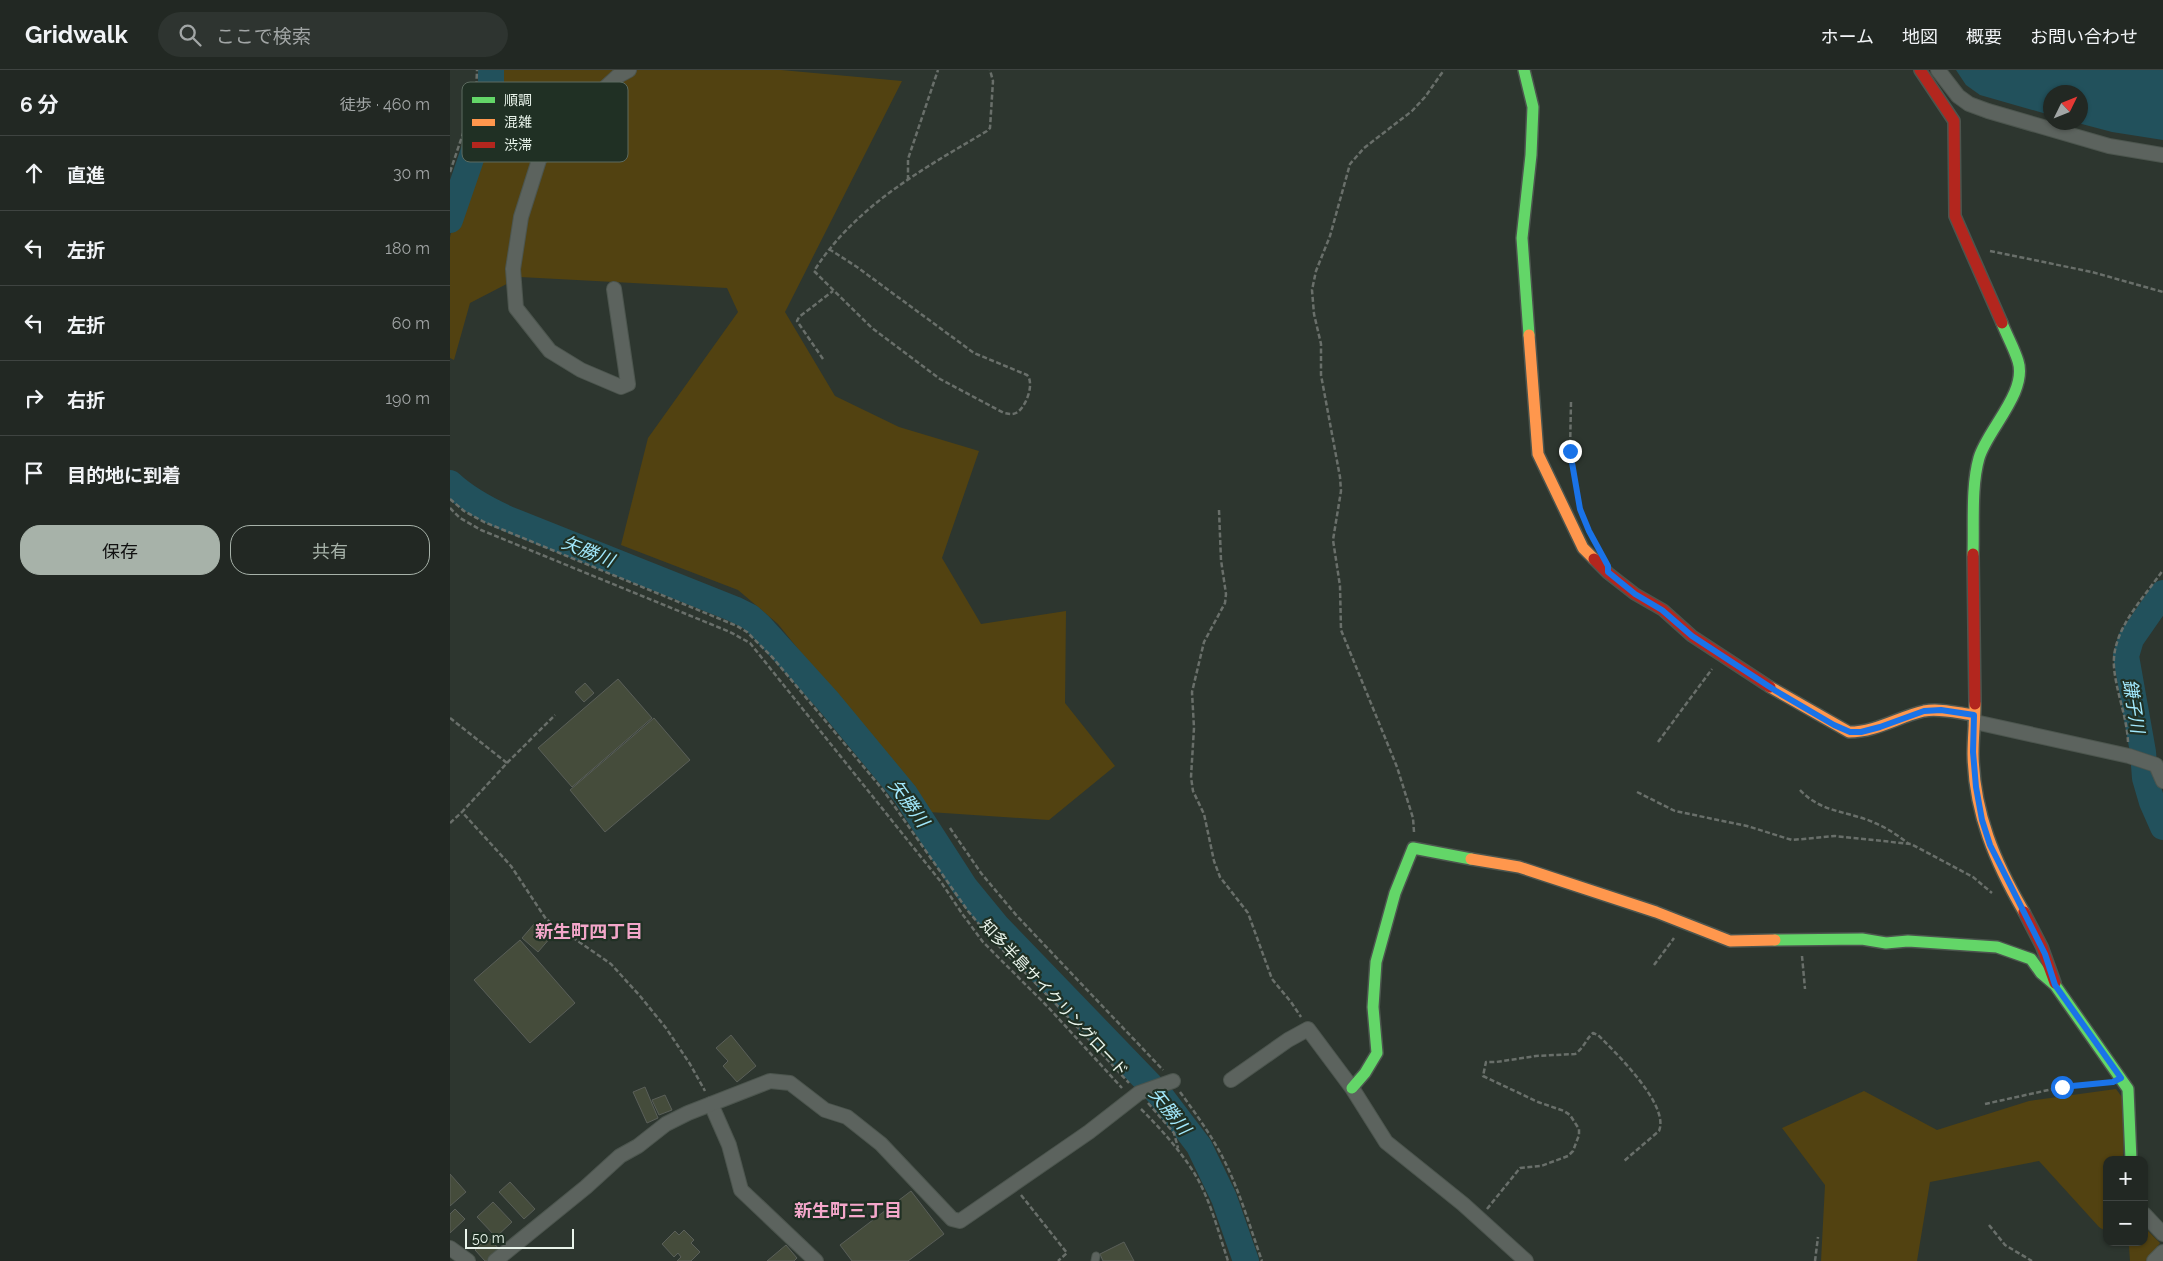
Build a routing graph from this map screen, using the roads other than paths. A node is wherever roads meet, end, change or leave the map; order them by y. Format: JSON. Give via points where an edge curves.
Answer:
{"nodes":[{"id":1,"x":629,"y":70,"type":"edge"},
{"id":2,"x":1524,"y":70,"type":"edge"},
{"id":3,"x":1920,"y":70,"type":"edge"},
{"id":4,"x":1938,"y":70,"type":"edge"},
{"id":5,"x":611,"y":82,"type":"edge"},
{"id":6,"x":2163,"y":155,"type":"edge"},
{"id":7,"x":538,"y":162,"type":"edge"},
{"id":8,"x":614,"y":289,"type":"dead end"},
{"id":9,"x":1974,"y":718,"type":"junction"},
{"id":10,"x":2163,"y":781,"type":"edge"},
{"id":11,"x":2055,"y":985,"type":"junction"},
{"id":12,"x":1231,"y":1080,"type":"dead end"},
{"id":13,"x":1173,"y":1081,"type":"road end"},
{"id":14,"x":1352,"y":1088,"type":"junction"},
{"id":15,"x":711,"y":1104,"type":"junction"},
{"id":16,"x":2131,"y":1156,"type":"edge"},
{"id":17,"x":2148,"y":1218,"type":"edge"},
{"id":18,"x":2163,"y":1234,"type":"edge"},
{"id":19,"x":450,"y":1248,"type":"edge"},
{"id":20,"x":2163,"y":1252,"type":"edge"},
{"id":21,"x":468,"y":1261,"type":"edge"},
{"id":22,"x":495,"y":1261,"type":"edge"},
{"id":23,"x":816,"y":1261,"type":"edge"},
{"id":24,"x":1526,"y":1261,"type":"edge"},
{"id":25,"x":2154,"y":1261,"type":"edge"}],
"edges":[{"from":1,"to":5,"type":"street"},
{"from":2,"to":9,"type":"street","via":[[1532,107],[1531,155],[1522,238],[1538,454],[1583,548],[1605,570],[1662,610],[1692,636],[1784,696],[1850,732],[1880,727],[1924,711],[1941,710]]},
{"from":3,"to":9,"type":"street","via":[[1954,121],[1956,216],[2019,362],[2020,372],[2015,391],[1985,441],[1978,461],[1972,581]]},
{"from":4,"to":6,"type":"street","via":[[1968,104],[2109,146]]},
{"from":7,"to":8,"type":"street","via":[[521,217],[513,269],[516,308],[550,351],[581,370],[621,387],[628,384]]},
{"from":9,"to":10,"type":"street","via":[[2129,756],[2156,765]]},
{"from":9,"to":11,"type":"street","via":[[1973,752],[1982,820],[1990,845],[2045,954]]},
{"from":11,"to":14,"type":"street","via":[[2031,959],[1997,947],[1908,941],[1886,943],[1862,939],[1730,941],[1518,867],[1413,848],[1395,893],[1376,962],[1373,1007],[1377,1054]]},
{"from":11,"to":16,"type":"street","via":[[2128,1089]]},
{"from":12,"to":14,"type":"street","via":[[1308,1029]]},
{"from":13,"to":15,"type":"street","via":[[1138,1095],[960,1221],[952,1219],[881,1144],[847,1117],[826,1110],[790,1083],[770,1081]]},
{"from":14,"to":24,"type":"street","via":[[1386,1142]]},
{"from":15,"to":22,"type":"street","via":[[666,1124],[620,1156]]},
{"from":15,"to":23,"type":"street","via":[[729,1145],[742,1190]]},
{"from":17,"to":18,"type":"street"},
{"from":19,"to":21,"type":"street"},
{"from":20,"to":25,"type":"street"}]}
